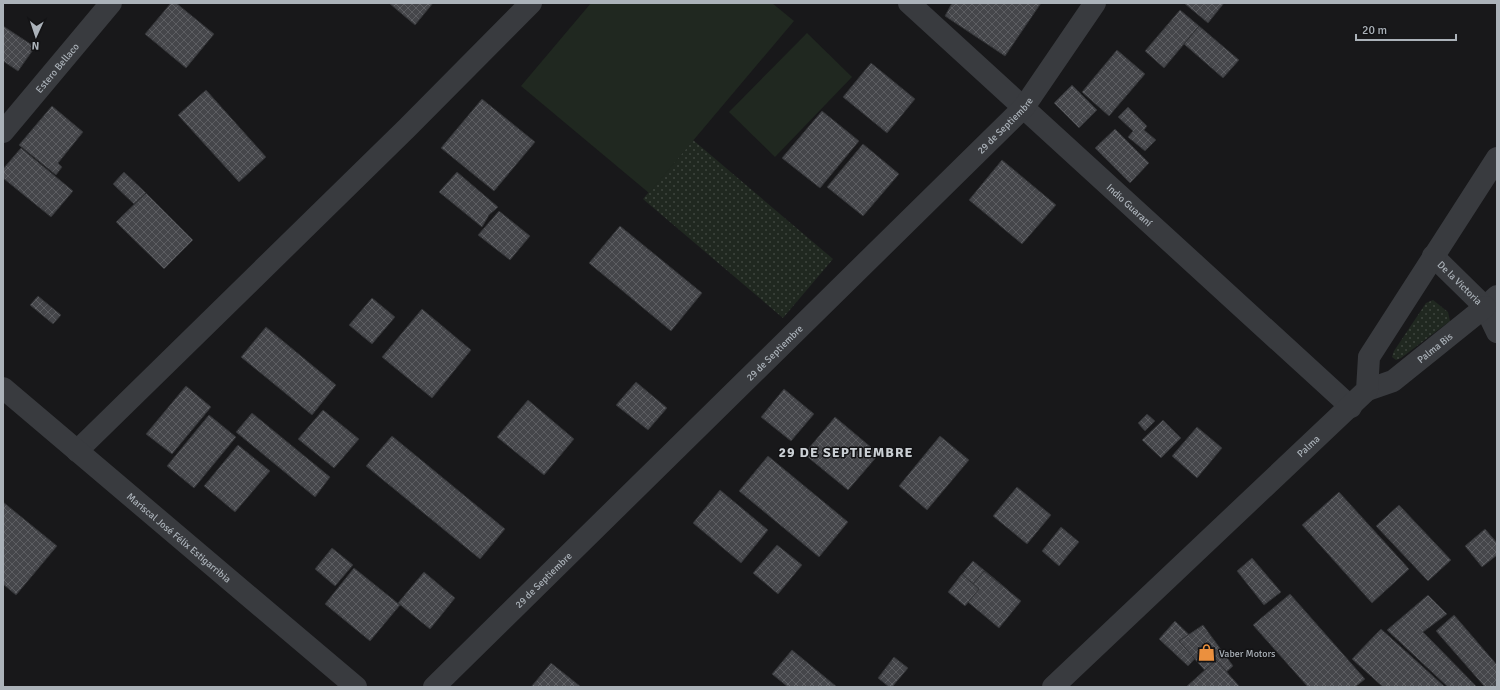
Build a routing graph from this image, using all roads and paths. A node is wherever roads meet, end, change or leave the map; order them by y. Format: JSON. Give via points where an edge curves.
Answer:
{"nodes":[{"id":1,"x":111,"y":3,"type":"edge"},
{"id":2,"x":531,"y":3,"type":"edge"},
{"id":3,"x":909,"y":3,"type":"edge"},
{"id":4,"x":1095,"y":3,"type":"edge"},
{"id":5,"x":1024,"y":107,"type":"junction"},
{"id":6,"x":3,"y":132,"type":"edge"},
{"id":7,"x":1497,"y":158,"type":"edge"},
{"id":8,"x":1433,"y":256,"type":"junction"},
{"id":9,"x":1491,"y":301,"type":"edge"},
{"id":10,"x":1497,"y":332,"type":"edge"},
{"id":11,"x":3,"y":388,"type":"edge"},
{"id":12,"x":1367,"y":390,"type":"junction"},
{"id":13,"x":1351,"y":406,"type":"junction"},
{"id":14,"x":77,"y":451,"type":"junction"},
{"id":15,"x":356,"y":687,"type":"edge"},
{"id":16,"x":434,"y":687,"type":"edge"},
{"id":17,"x":1053,"y":687,"type":"edge"}],
"edges":[{"from":1,"to":6,"type":"street","name":"Estero Bellaco"},
{"from":2,"to":14,"type":"street"},
{"from":3,"to":5,"type":"street","name":"Indio Guaraní"},
{"from":4,"to":5,"type":"street","name":"29 de Septiembre"},
{"from":5,"to":13,"type":"street","name":"Indio Guaraní"},
{"from":5,"to":16,"type":"street","name":"29 de Septiembre"},
{"from":7,"to":8,"type":"street"},
{"from":8,"to":9,"type":"street","name":"De la Victoria"},
{"from":8,"to":12,"type":"street","via":[[1369,357]]},
{"from":9,"to":10,"type":"street","name":"De la Victoria"},
{"from":9,"to":12,"type":"street","name":"Palma Bis","via":[[1393,381]]},
{"from":11,"to":14,"type":"street","name":"Mariscal José Félix Estigarribia"},
{"from":12,"to":13,"type":"street","name":"Palma"},
{"from":13,"to":17,"type":"street","name":"Palma"},
{"from":14,"to":15,"type":"street","name":"Mariscal José Félix Estigarribia"}]}
